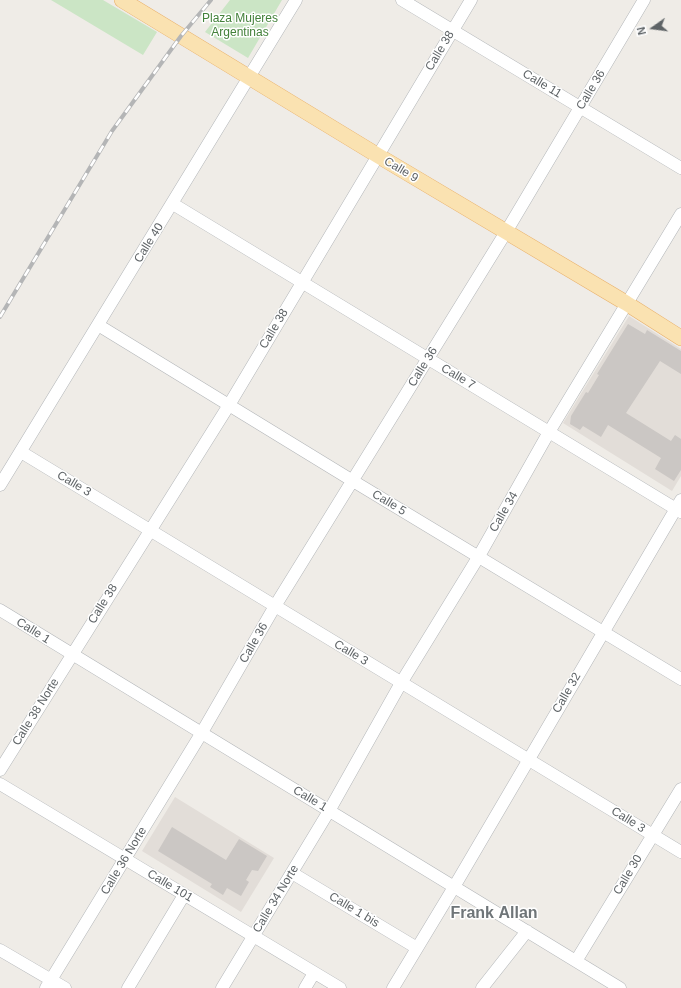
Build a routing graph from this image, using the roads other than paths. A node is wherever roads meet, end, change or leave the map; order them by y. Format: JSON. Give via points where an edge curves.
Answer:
{"nodes":[{"id":1,"x":122,"y":0,"type":"edge"},
{"id":2,"x":296,"y":0,"type":"edge"},
{"id":3,"x":402,"y":0,"type":"edge"},
{"id":4,"x":471,"y":0,"type":"edge"},
{"id":5,"x":644,"y":0,"type":"edge"},
{"id":6,"x":452,"y":30,"type":"junction"},
{"id":7,"x":249,"y":77,"type":"junction"},
{"id":8,"x":580,"y":107,"type":"junction"},
{"id":9,"x":377,"y":155,"type":"junction"},
{"id":10,"x":681,"y":168,"type":"edge"},
{"id":11,"x":173,"y":204,"type":"junction"},
{"id":12,"x":681,"y":214,"type":"edge"},
{"id":13,"x":506,"y":232,"type":"junction"},
{"id":14,"x":302,"y":282,"type":"junction"},
{"id":15,"x":626,"y":303,"type":"junction"},
{"id":16,"x":98,"y":325,"type":"junction"},
{"id":17,"x":681,"y":338,"type":"edge"},
{"id":18,"x":428,"y":359,"type":"junction"},
{"id":19,"x":229,"y":405,"type":"junction"},
{"id":20,"x":549,"y":432,"type":"junction"},
{"id":21,"x":21,"y":452,"type":"junction"},
{"id":22,"x":353,"y":481,"type":"junction"},
{"id":23,"x":0,"y":486,"type":"edge"},
{"id":24,"x":679,"y":507,"type":"edge"},
{"id":25,"x":150,"y":530,"type":"junction"},
{"id":26,"x":479,"y":556,"type":"junction"},
{"id":27,"x":275,"y":606,"type":"junction"},
{"id":28,"x":0,"y":610,"type":"edge"},
{"id":29,"x":603,"y":631,"type":"junction"},
{"id":30,"x":72,"y":655,"type":"junction"},
{"id":31,"x":681,"y":679,"type":"edge"},
{"id":32,"x":401,"y":683,"type":"junction"},
{"id":33,"x":202,"y":734,"type":"junction"},
{"id":34,"x":528,"y":759,"type":"junction"},
{"id":35,"x":0,"y":770,"type":"edge"},
{"id":36,"x":0,"y":784,"type":"edge"},
{"id":37,"x":681,"y":789,"type":"edge"},
{"id":38,"x":329,"y":811,"type":"junction"},
{"id":39,"x":652,"y":835,"type":"junction"},
{"id":40,"x":681,"y":852,"type":"edge"},
{"id":41,"x":125,"y":859,"type":"junction"},
{"id":42,"x":292,"y":873,"type":"junction"},
{"id":43,"x":454,"y":887,"type":"junction"},
{"id":44,"x":184,"y":894,"type":"junction"},
{"id":45,"x":527,"y":931,"type":"junction"},
{"id":46,"x":253,"y":936,"type":"junction"},
{"id":47,"x":417,"y":948,"type":"junction"},
{"id":48,"x":0,"y":950,"type":"edge"},
{"id":49,"x":576,"y":961,"type":"junction"},
{"id":50,"x":314,"y":973,"type":"junction"},
{"id":51,"x":49,"y":984,"type":"edge"},
{"id":52,"x":612,"y":986,"type":"edge"},
{"id":53,"x":65,"y":988,"type":"edge"},
{"id":54,"x":128,"y":988,"type":"edge"},
{"id":55,"x":222,"y":988,"type":"edge"},
{"id":56,"x":305,"y":988,"type":"edge"},
{"id":57,"x":340,"y":988,"type":"edge"},
{"id":58,"x":393,"y":988,"type":"edge"},
{"id":59,"x":482,"y":988,"type":"edge"}],
"edges":[{"from":1,"to":7,"type":"main road","name":"Calle 9"},
{"from":2,"to":7,"type":"street","name":"Calle 40"},
{"from":3,"to":6,"type":"street","name":"Calle 11"},
{"from":4,"to":6,"type":"street","name":"Calle 38"},
{"from":5,"to":8,"type":"street","name":"Calle 36"},
{"from":6,"to":8,"type":"street","name":"Calle 11"},
{"from":6,"to":9,"type":"street","name":"Calle 38"},
{"from":7,"to":9,"type":"main road","name":"Calle 9"},
{"from":7,"to":11,"type":"street","name":"Calle 40"},
{"from":8,"to":10,"type":"street","name":"Calle 11"},
{"from":8,"to":13,"type":"street","name":"Calle 36"},
{"from":9,"to":13,"type":"main road","name":"Calle 9"},
{"from":9,"to":14,"type":"street","name":"Calle 38"},
{"from":11,"to":14,"type":"street","name":"Calle 7"},
{"from":11,"to":16,"type":"street","name":"Calle 40"},
{"from":12,"to":15,"type":"street","name":"Calle 34"},
{"from":13,"to":15,"type":"main road","name":"Calle 9"},
{"from":13,"to":18,"type":"street","name":"Calle 36"},
{"from":14,"to":18,"type":"street","name":"Calle 7"},
{"from":14,"to":19,"type":"street","name":"Calle 38"},
{"from":15,"to":17,"type":"main road","name":"Calle 9"},
{"from":15,"to":20,"type":"street","name":"Calle 34"},
{"from":16,"to":19,"type":"street","name":"Calle 5"},
{"from":16,"to":21,"type":"street","name":"Calle 40"},
{"from":18,"to":20,"type":"street","name":"Calle 7"},
{"from":18,"to":22,"type":"street","name":"Calle 36"},
{"from":19,"to":22,"type":"street","name":"Calle 5"},
{"from":19,"to":25,"type":"street","name":"Calle 38"},
{"from":20,"to":24,"type":"street","name":"Calle 7"},
{"from":20,"to":26,"type":"street","name":"Calle 34"},
{"from":21,"to":23,"type":"street","name":"Calle 40"},
{"from":21,"to":25,"type":"street","name":"Calle 3"},
{"from":22,"to":26,"type":"street","name":"Calle 5"},
{"from":22,"to":27,"type":"street","name":"Calle 36"},
{"from":24,"to":29,"type":"street","name":"Calle 32"},
{"from":25,"to":27,"type":"street","name":"Calle 3"},
{"from":25,"to":30,"type":"street","name":"Calle 38"},
{"from":26,"to":29,"type":"street","name":"Calle 5"},
{"from":26,"to":32,"type":"street","name":"Calle 34"},
{"from":27,"to":32,"type":"street","name":"Calle 3"},
{"from":27,"to":33,"type":"street","name":"Calle 36"},
{"from":28,"to":30,"type":"street","name":"Calle 1"},
{"from":29,"to":31,"type":"street","name":"Calle 5"},
{"from":29,"to":34,"type":"street","name":"Calle 32"},
{"from":30,"to":33,"type":"street","name":"Calle 1"},
{"from":30,"to":35,"type":"street","name":"Calle 38 Norte"},
{"from":32,"to":34,"type":"street","name":"Calle 3"},
{"from":32,"to":38,"type":"street","name":"Calle 34"},
{"from":33,"to":38,"type":"street","name":"Calle 1"},
{"from":33,"to":41,"type":"street","name":"Calle 36 Norte"},
{"from":34,"to":39,"type":"street","name":"Calle 3"},
{"from":34,"to":43,"type":"street","name":"Calle 32"},
{"from":36,"to":41,"type":"street","name":"Calle 101"},
{"from":37,"to":39,"type":"street","name":"Calle 30"},
{"from":38,"to":42,"type":"street","name":"Calle 34 Norte"},
{"from":38,"to":43,"type":"street","name":"Calle 1"},
{"from":39,"to":40,"type":"street","name":"Calle 3"},
{"from":39,"to":49,"type":"street","name":"Calle 30"},
{"from":41,"to":44,"type":"street","name":"Calle 101"},
{"from":41,"to":51,"type":"street","name":"Calle 36 Norte"},
{"from":42,"to":46,"type":"street","name":"Calle 34 Norte"},
{"from":42,"to":47,"type":"street","name":"Calle 1 bis"},
{"from":43,"to":45,"type":"street","name":"Calle 1"},
{"from":43,"to":47,"type":"street","name":"Calle 32"},
{"from":44,"to":46,"type":"street","name":"Calle 101"},
{"from":44,"to":54,"type":"street"},
{"from":45,"to":49,"type":"street","name":"Calle 1"},
{"from":45,"to":59,"type":"street"},
{"from":46,"to":50,"type":"street","name":"Calle 101"},
{"from":46,"to":55,"type":"street","name":"Calle 34 Norte"},
{"from":47,"to":58,"type":"street","name":"Calle 32"},
{"from":48,"to":51,"type":"street"},
{"from":49,"to":52,"type":"street","name":"Calle 1"},
{"from":50,"to":56,"type":"street"},
{"from":50,"to":57,"type":"street","name":"Calle 101"},
{"from":51,"to":53,"type":"street"}]}
